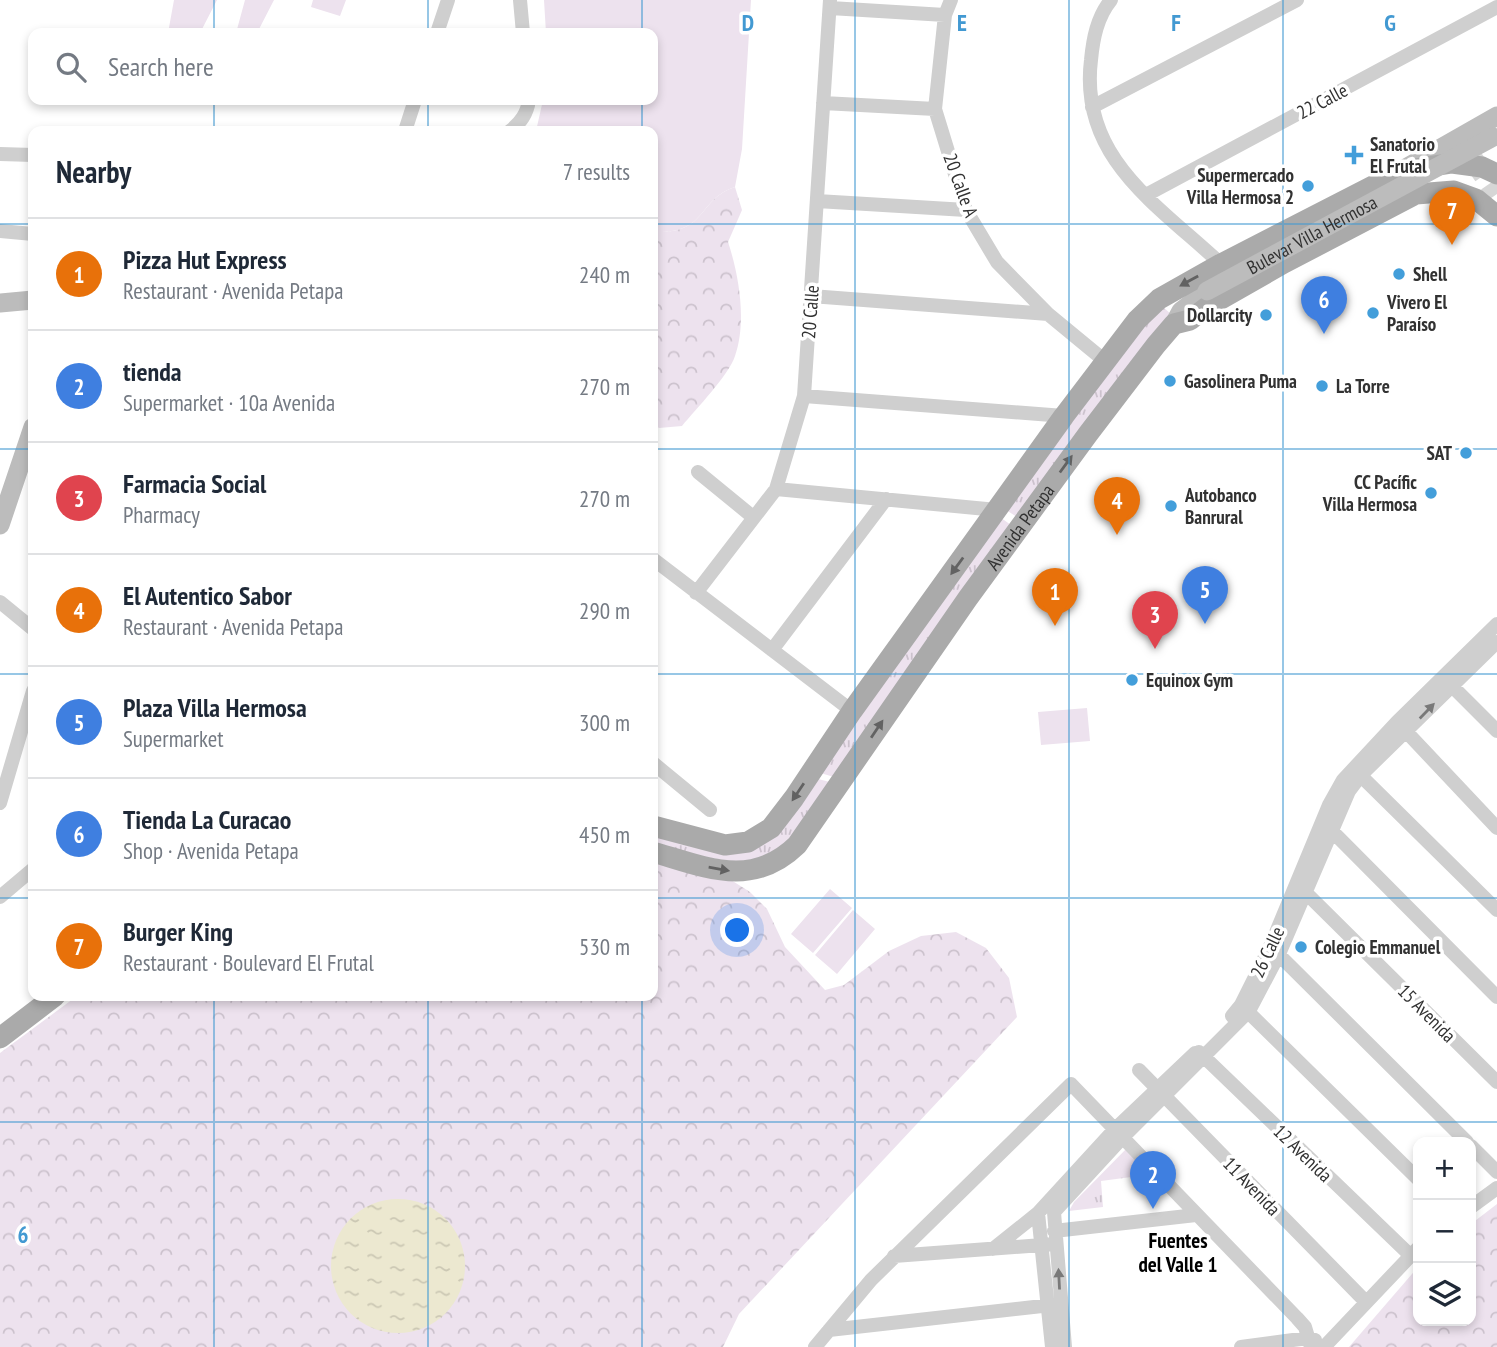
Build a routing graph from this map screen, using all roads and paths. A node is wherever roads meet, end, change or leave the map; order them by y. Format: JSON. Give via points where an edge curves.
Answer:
{"nodes":[{"id":1,"x":448,"y":0,"type":"edge"},
{"id":2,"x":520,"y":0,"type":"edge"},
{"id":3,"x":951,"y":0,"type":"edge"},
{"id":4,"x":1111,"y":0,"type":"edge"},
{"id":5,"x":1297,"y":0,"type":"edge"},
{"id":6,"x":830,"y":4,"type":"edge"},
{"id":7,"x":1497,"y":7,"type":"edge"},
{"id":8,"x":945,"y":15,"type":"junction"},
{"id":9,"x":439,"y":28,"type":"edge"},
{"id":10,"x":523,"y":28,"type":"edge"},
{"id":11,"x":823,"y":103,"type":"junction"},
{"id":12,"x":413,"y":105,"type":"edge"},
{"id":13,"x":527,"y":105,"type":"edge"},
{"id":14,"x":1092,"y":107,"type":"junction"},
{"id":15,"x":935,"y":109,"type":"junction"},
{"id":16,"x":1497,"y":116,"type":"edge"},
{"id":17,"x":407,"y":126,"type":"edge"},
{"id":18,"x":516,"y":126,"type":"edge"},
{"id":19,"x":1497,"y":135,"type":"edge"},
{"id":20,"x":0,"y":154,"type":"edge"},
{"id":21,"x":28,"y":155,"type":"edge"},
{"id":22,"x":1424,"y":166,"type":"junction"},
{"id":23,"x":1402,"y":170,"type":"junction"},
{"id":24,"x":1494,"y":172,"type":"edge"},
{"id":25,"x":1431,"y":191,"type":"junction"},
{"id":26,"x":1146,"y":195,"type":"junction"},
{"id":27,"x":1476,"y":199,"type":"junction"},
{"id":28,"x":817,"y":201,"type":"junction"},
{"id":29,"x":966,"y":210,"type":"junction"},
{"id":30,"x":1497,"y":216,"type":"edge"},
{"id":31,"x":0,"y":230,"type":"edge"},
{"id":32,"x":28,"y":233,"type":"edge"},
{"id":33,"x":1221,"y":264,"type":"junction"},
{"id":34,"x":811,"y":296,"type":"junction"},
{"id":35,"x":28,"y":301,"type":"edge"},
{"id":36,"x":6,"y":303,"type":"edge"},
{"id":37,"x":28,"y":310,"type":"edge"},
{"id":38,"x":1048,"y":314,"type":"junction"},
{"id":39,"x":1174,"y":324,"type":"junction"},
{"id":40,"x":1105,"y":361,"type":"junction"},
{"id":41,"x":804,"y":396,"type":"junction"},
{"id":42,"x":1064,"y":415,"type":"junction"},
{"id":43,"x":28,"y":441,"type":"edge"},
{"id":44,"x":698,"y":472,"type":"dead end"},
{"id":45,"x":776,"y":489,"type":"junction"},
{"id":46,"x":886,"y":499,"type":"junction"},
{"id":47,"x":997,"y":510,"type":"junction"},
{"id":48,"x":753,"y":517,"type":"junction"},
{"id":49,"x":0,"y":524,"type":"edge"},
{"id":50,"x":1020,"y":526,"type":"junction"},
{"id":51,"x":658,"y":563,"type":"edge"},
{"id":52,"x":696,"y":593,"type":"junction"},
{"id":53,"x":0,"y":602,"type":"edge"},
{"id":54,"x":1497,"y":624,"type":"edge"},
{"id":55,"x":28,"y":625,"type":"edge"},
{"id":56,"x":1494,"y":642,"type":"edge"},
{"id":57,"x":772,"y":650,"type":"junction"},
{"id":58,"x":1447,"y":681,"type":"junction"},
{"id":59,"x":28,"y":708,"type":"edge"},
{"id":60,"x":852,"y":711,"type":"junction"},
{"id":61,"x":1402,"y":727,"type":"junction"},
{"id":62,"x":1497,"y":731,"type":"edge"},
{"id":63,"x":658,"y":767,"type":"edge"},
{"id":64,"x":1357,"y":772,"type":"junction"},
{"id":65,"x":0,"y":803,"type":"edge"},
{"id":66,"x":710,"y":810,"type":"dead end"},
{"id":67,"x":1327,"y":826,"type":"junction"},
{"id":68,"x":658,"y":827,"type":"edge"},
{"id":69,"x":1497,"y":828,"type":"edge"},
{"id":70,"x":658,"y":853,"type":"edge"},
{"id":71,"x":28,"y":873,"type":"edge"},
{"id":72,"x":1301,"y":888,"type":"junction"},
{"id":73,"x":0,"y":897,"type":"edge"},
{"id":74,"x":1497,"y":910,"type":"edge"},
{"id":75,"x":1275,"y":951,"type":"junction"},
{"id":76,"x":1497,"y":996,"type":"edge"},
{"id":77,"x":32,"y":1001,"type":"edge"},
{"id":78,"x":48,"y":1001,"type":"edge"},
{"id":79,"x":1245,"y":1008,"type":"junction"},
{"id":80,"x":0,"y":1037,"type":"edge"},
{"id":81,"x":1200,"y":1054,"type":"junction"},
{"id":82,"x":1139,"y":1070,"type":"dead end"},
{"id":83,"x":1497,"y":1082,"type":"edge"},
{"id":84,"x":1160,"y":1092,"type":"junction"},
{"id":85,"x":1119,"y":1133,"type":"junction"},
{"id":86,"x":1462,"y":1137,"type":"edge"},
{"id":87,"x":1476,"y":1151,"type":"edge"},
{"id":88,"x":1497,"y":1172,"type":"edge"},
{"id":89,"x":1413,"y":1174,"type":"edge"},
{"id":90,"x":1497,"y":1188,"type":"edge"},
{"id":91,"x":1476,"y":1203,"type":"edge"},
{"id":92,"x":1038,"y":1213,"type":"junction"},
{"id":93,"x":1196,"y":1215,"type":"junction"},
{"id":94,"x":1050,"y":1240,"type":"junction"},
{"id":95,"x":993,"y":1249,"type":"junction"},
{"id":96,"x":1413,"y":1251,"type":"edge"},
{"id":97,"x":1413,"y":1253,"type":"edge"},
{"id":98,"x":894,"y":1256,"type":"junction"},
{"id":99,"x":1366,"y":1302,"type":"junction"},
{"id":100,"x":1054,"y":1305,"type":"junction"},
{"id":101,"x":830,"y":1330,"type":"junction"},
{"id":102,"x":1310,"y":1342,"type":"edge"},
{"id":103,"x":1325,"y":1346,"type":"edge"},
{"id":104,"x":815,"y":1347,"type":"edge"},
{"id":105,"x":1052,"y":1347,"type":"edge"},
{"id":106,"x":1065,"y":1347,"type":"edge"},
{"id":107,"x":1241,"y":1347,"type":"edge"}],
"edges":[{"from":1,"to":9,"type":"street"},
{"from":2,"to":10,"type":"street"},
{"from":3,"to":8,"type":"street","name":"20 Calle A"},
{"from":4,"to":14,"type":"street","via":[[1093,40],[1089,73]]},
{"from":5,"to":14,"type":"street"},
{"from":6,"to":8,"type":"street"},
{"from":6,"to":11,"type":"street","name":"20 Calle"},
{"from":7,"to":26,"type":"street","name":"22 Calle"},
{"from":8,"to":15,"type":"street","name":"20 Calle A"},
{"from":11,"to":15,"type":"street"},
{"from":11,"to":28,"type":"street","name":"20 Calle"},
{"from":12,"to":17,"type":"street"},
{"from":13,"to":18,"type":"street"},
{"from":14,"to":26,"type":"street","via":[[1108,152]]},
{"from":15,"to":29,"type":"street","name":"20 Calle A"},
{"from":16,"to":23,"type":"main road"},
{"from":19,"to":39,"type":"main road","name":"Bulevar Villa Hermosa","bridge":true,"via":[[1207,291],[1181,311]]},
{"from":20,"to":21,"type":"street"},
{"from":22,"to":23,"type":"main road","name":"Avenida Petapa"},
{"from":22,"to":24,"type":"main road","name":"Avenida Petapa","via":[[1459,163]]},
{"from":22,"to":25,"type":"main road","via":[[1432,176]]},
{"from":23,"to":33,"type":"main road","name":"Avenida Petapa"},
{"from":24,"to":27,"type":"main road","via":[[1482,170],[1474,176]]},
{"from":25,"to":27,"type":"main road","via":[[1454,191]]},
{"from":25,"to":39,"type":"main road","name":"Avenida Petapa","via":[[1406,198],[1190,320]]},
{"from":26,"to":33,"type":"street"},
{"from":27,"to":30,"type":"main road"},
{"from":28,"to":29,"type":"street"},
{"from":28,"to":34,"type":"street","name":"20 Calle"},
{"from":29,"to":38,"type":"street","name":"20 Calle A","via":[[997,262]]},
{"from":31,"to":32,"type":"street"},
{"from":33,"to":40,"type":"main road","name":"Avenida Petapa","one_way":true,"via":[[1158,299]]},
{"from":34,"to":38,"type":"street"},
{"from":34,"to":41,"type":"street","name":"20 Calle"},
{"from":35,"to":36,"type":"main road"},
{"from":36,"to":37,"type":"main road"},
{"from":38,"to":40,"type":"street","name":"20 Calle A"},
{"from":50,"to":39,"type":"main road","name":"Avenida Petapa","one_way":true},
{"from":40,"to":42,"type":"main road","name":"Avenida Petapa"},
{"from":41,"to":42,"type":"street"},
{"from":41,"to":45,"type":"street","name":"20 Calle"},
{"from":42,"to":47,"type":"main road","name":"Avenida Petapa"},
{"from":43,"to":49,"type":"main road"},
{"from":44,"to":48,"type":"street"},
{"from":45,"to":46,"type":"street"},
{"from":45,"to":48,"type":"street","name":"20 Calle"},
{"from":46,"to":47,"type":"street"},
{"from":46,"to":57,"type":"street"},
{"from":47,"to":50,"type":"main road"},
{"from":47,"to":60,"type":"main road","name":"Avenida Petapa","one_way":true},
{"from":48,"to":52,"type":"street","name":"20 Calle"},
{"from":70,"to":50,"type":"main road","name":"Avenida Petapa","one_way":true,"via":[[743,872],[772,864],[789,853]]},
{"from":51,"to":52,"type":"street"},
{"from":52,"to":57,"type":"street"},
{"from":53,"to":55,"type":"street"},
{"from":54,"to":56,"type":"street","name":"26 Calle"},
{"from":56,"to":58,"type":"street","name":"26 Calle"},
{"from":57,"to":60,"type":"street"},
{"from":58,"to":61,"type":"street","name":"26 Calle"},
{"from":58,"to":62,"type":"street"},
{"from":59,"to":65,"type":"street"},
{"from":60,"to":68,"type":"main road","name":"Avenida Petapa","one_way":true,"via":[[778,821],[756,839],[725,845]]},
{"from":61,"to":64,"type":"street","name":"26 Calle"},
{"from":61,"to":69,"type":"street"},
{"from":63,"to":66,"type":"street"},
{"from":64,"to":67,"type":"street","name":"26 Calle"},
{"from":64,"to":74,"type":"street"},
{"from":67,"to":72,"type":"street","name":"26 Calle"},
{"from":67,"to":76,"type":"street"},
{"from":71,"to":73,"type":"street"},
{"from":72,"to":75,"type":"street","name":"26 Calle"},
{"from":72,"to":83,"type":"street","name":"15 Avenida"},
{"from":75,"to":79,"type":"street","name":"26 Calle"},
{"from":75,"to":86,"type":"street"},
{"from":77,"to":80,"type":"main road"},
{"from":78,"to":80,"type":"main road"},
{"from":79,"to":81,"type":"street","name":"26 Calle"},
{"from":79,"to":89,"type":"street"},
{"from":81,"to":84,"type":"street","name":"26 Calle"},
{"from":81,"to":96,"type":"street","name":"12 Avenida"},
{"from":82,"to":84,"type":"street","name":"11 Avenida"},
{"from":84,"to":85,"type":"street","name":"26 Calle"},
{"from":84,"to":99,"type":"street","name":"11 Avenida"},
{"from":85,"to":92,"type":"street","name":"26 Calle"},
{"from":85,"to":93,"type":"street"},
{"from":85,"to":94,"type":"street","name":"26 Calle","via":[[1056,1208]]},
{"from":85,"to":98,"type":"street","via":[[1071,1084]]},
{"from":87,"to":88,"type":"street"},
{"from":90,"to":91,"type":"street"},
{"from":92,"to":94,"type":"street"},
{"from":92,"to":95,"type":"street","name":"26 Calle"},
{"from":93,"to":94,"type":"street"},
{"from":93,"to":102,"type":"street","via":[[1305,1326]]},
{"from":94,"to":95,"type":"street"},
{"from":94,"to":100,"type":"street"},
{"from":95,"to":98,"type":"street"},
{"from":97,"to":99,"type":"street"},
{"from":98,"to":101,"type":"street"},
{"from":99,"to":103,"type":"street"},
{"from":100,"to":101,"type":"street"},
{"from":100,"to":105,"type":"street"},
{"from":100,"to":106,"type":"street"},
{"from":101,"to":104,"type":"street"},
{"from":102,"to":103,"type":"street"},
{"from":102,"to":107,"type":"street"}]}
